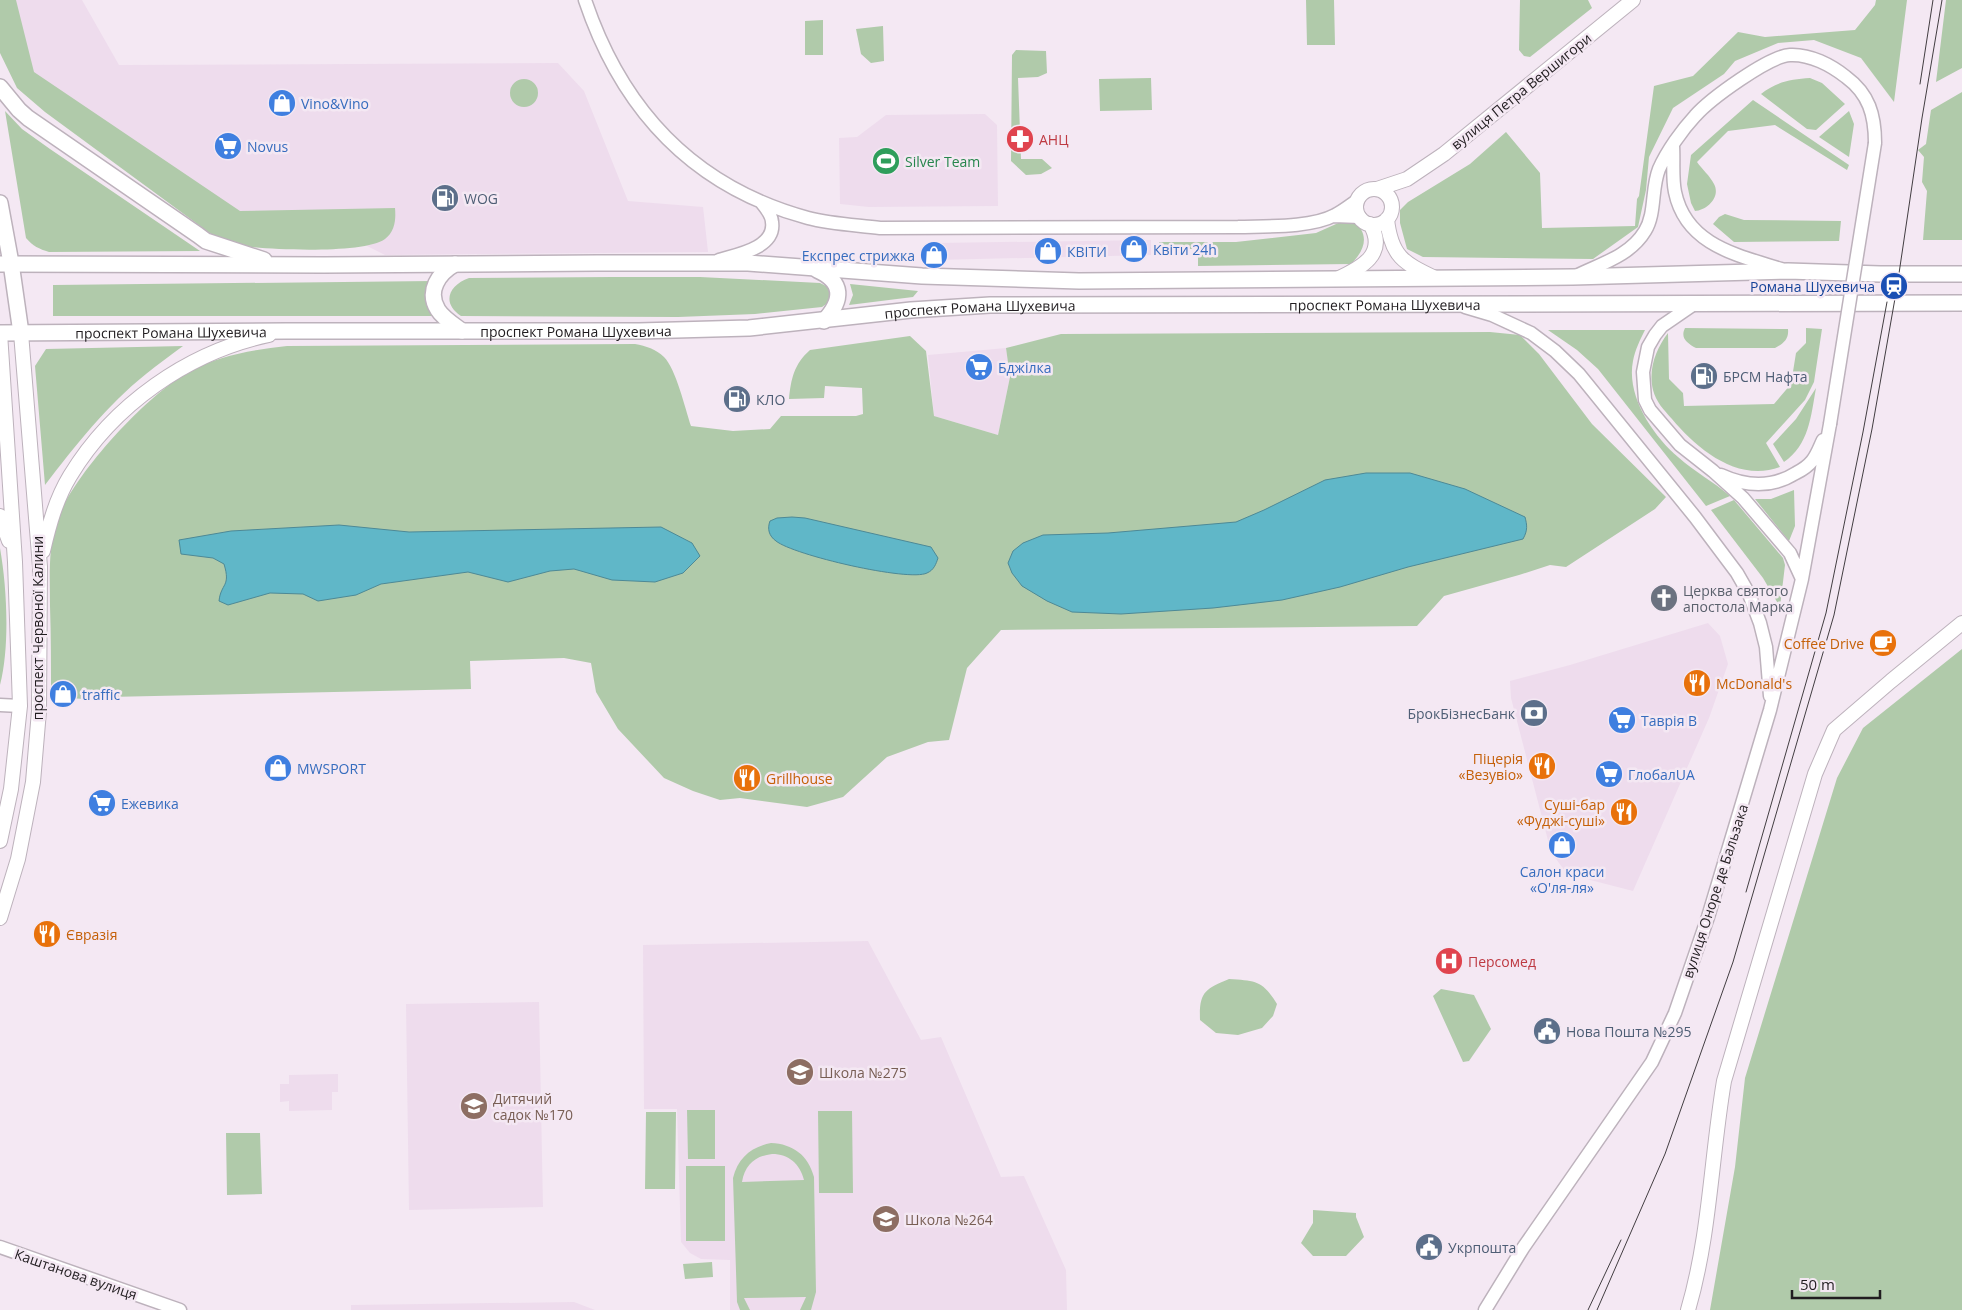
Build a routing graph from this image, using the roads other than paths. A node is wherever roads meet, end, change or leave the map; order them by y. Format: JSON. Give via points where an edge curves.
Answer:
{"nodes":[{"id":1,"x":585,"y":0,"type":"edge"},
{"id":2,"x":1633,"y":0,"type":"edge"},
{"id":3,"x":0,"y":87,"type":"edge"},
{"id":4,"x":1673,"y":146,"type":"junction"},
{"id":5,"x":1407,"y":179,"type":"junction"},
{"id":6,"x":1377,"y":189,"type":"junction"},
{"id":7,"x":1358,"y":200,"type":"junction"},
{"id":8,"x":0,"y":202,"type":"edge"},
{"id":9,"x":761,"y":202,"type":"junction"},
{"id":10,"x":1392,"y":204,"type":"junction"},
{"id":11,"x":1334,"y":216,"type":"junction"},
{"id":12,"x":1387,"y":219,"type":"junction"},
{"id":13,"x":1365,"y":221,"type":"junction"},
{"id":14,"x":708,"y":263,"type":"junction"},
{"id":15,"x":6,"y":264,"type":"edge"},
{"id":16,"x":456,"y":264,"type":"junction"},
{"id":17,"x":282,"y":265,"type":"junction"},
{"id":18,"x":814,"y":268,"type":"junction"},
{"id":19,"x":1788,"y":271,"type":"junction"},
{"id":20,"x":1962,"y":274,"type":"edge"},
{"id":21,"x":1573,"y":277,"type":"junction"},
{"id":22,"x":1435,"y":278,"type":"junction"},
{"id":23,"x":1336,"y":280,"type":"junction"},
{"id":24,"x":1962,"y":302,"type":"edge"},
{"id":25,"x":1450,"y":303,"type":"junction"},
{"id":26,"x":1694,"y":304,"type":"junction"},
{"id":27,"x":824,"y":321,"type":"junction"},
{"id":28,"x":286,"y":331,"type":"junction"},
{"id":29,"x":462,"y":331,"type":"junction"},
{"id":30,"x":0,"y":333,"type":"edge"},
{"id":31,"x":20,"y":333,"type":"junction"},
{"id":32,"x":1830,"y":424,"type":"junction"},
{"id":33,"x":1712,"y":471,"type":"junction"},
{"id":34,"x":0,"y":516,"type":"edge"},
{"id":35,"x":15,"y":562,"type":"junction"},
{"id":36,"x":40,"y":567,"type":"junction"},
{"id":37,"x":1802,"y":579,"type":"junction"},
{"id":38,"x":1962,"y":623,"type":"edge"},
{"id":39,"x":0,"y":705,"type":"edge"},
{"id":40,"x":20,"y":706,"type":"junction"},
{"id":41,"x":1770,"y":710,"type":"junction"},
{"id":42,"x":0,"y":841,"type":"edge"},
{"id":43,"x":0,"y":918,"type":"edge"},
{"id":44,"x":0,"y":1247,"type":"edge"},
{"id":45,"x":180,"y":1310,"type":"edge"},
{"id":46,"x":1485,"y":1310,"type":"edge"},
{"id":47,"x":1688,"y":1310,"type":"edge"}],
"edges":[{"from":1,"to":9,"type":"street","via":[[611,64],[662,134],[692,162]]},
{"from":2,"to":5,"type":"main road","name":"вулиця Петра Вершигори","via":[[1444,154]]},
{"from":3,"to":17,"type":"main road","via":[[28,118],[206,241]]},
{"from":4,"to":19,"type":"street","via":[[1675,192],[1695,232],[1718,247]]},
{"from":4,"to":21,"type":"street","name":"вулиця Оноре де Бальзака","via":[[1659,169],[1651,216],[1645,231],[1628,250]]},
{"from":4,"to":32,"type":"street","name":"вулиця Оноре де Бальзака","bridge":true,"via":[[1696,115],[1732,86],[1766,64],[1790,55],[1812,58],[1830,66],[1848,78],[1864,96],[1875,122],[1875,143]]},
{"from":5,"to":6,"type":"main road","name":"вулиця Петра Вершигори"},
{"from":5,"to":10,"type":"main road","name":"вулиця Петра Вершигори"},
{"from":6,"to":7,"type":"main road","via":[[1366,191]]},
{"from":6,"to":10,"type":"main road","via":[[1387,194]]},
{"from":7,"to":11,"type":"street"},
{"from":7,"to":13,"type":"main road","via":[[1356,206]]},
{"from":8,"to":15,"type":"main road"},
{"from":9,"to":11,"type":"street","via":[[809,218],[880,228],[1238,227],[1305,223]]},
{"from":9,"to":14,"type":"street","via":[[772,222],[771,232],[764,242],[748,252]]},
{"from":10,"to":12,"type":"main road"},
{"from":11,"to":13,"type":"street"},
{"from":12,"to":13,"type":"main road","via":[[1376,224]]},
{"from":12,"to":22,"type":"main road","via":[[1391,244],[1398,254],[1412,267]]},
{"from":13,"to":23,"type":"main road","via":[[1377,239],[1373,253],[1354,271]]},
{"from":14,"to":16,"type":"main road","name":"проспект Романа Шухевича"},
{"from":14,"to":18,"type":"main road","name":"проспект Романа Шухевича"},
{"from":15,"to":17,"type":"main road","name":"проспект Романа Шухевича"},
{"from":15,"to":31,"type":"main road"},
{"from":16,"to":17,"type":"main road","name":"проспект Романа Шухевича"},
{"from":16,"to":29,"type":"main road","via":[[439,276],[433,293],[438,311]]},
{"from":18,"to":23,"type":"main road","name":"проспект Романа Шухевича","via":[[1008,280]]},
{"from":18,"to":27,"type":"main road","via":[[836,282],[838,290],[833,312]]},
{"from":19,"to":20,"type":"main road","name":"проспект Романа Шухевича"},
{"from":19,"to":21,"type":"main road","name":"проспект Романа Шухевича"},
{"from":21,"to":22,"type":"main road","name":"проспект Романа Шухевича"},
{"from":22,"to":23,"type":"main road","name":"проспект Романа Шухевича"},
{"from":24,"to":26,"type":"main road","name":"проспект Романа Шухевича"},
{"from":25,"to":26,"type":"main road","name":"проспект Романа Шухевича"},
{"from":25,"to":27,"type":"main road","name":"проспект Романа Шухевича","via":[[990,305],[911,310]]},
{"from":25,"to":41,"type":"street","via":[[1492,315],[1531,333],[1555,351],[1579,374],[1689,510],[1749,594],[1766,647]]},
{"from":26,"to":33,"type":"street","via":[[1662,326],[1655,335],[1645,358],[1643,386],[1645,400],[1660,423],[1680,446]]},
{"from":27,"to":29,"type":"main road","name":"проспект Романа Шухевича","via":[[740,329]]},
{"from":28,"to":29,"type":"main road","name":"проспект Романа Шухевича"},
{"from":28,"to":31,"type":"main road","name":"проспект Романа Шухевича"},
{"from":28,"to":36,"type":"main road","via":[[243,340],[191,363],[122,412],[69,477],[48,526]]},
{"from":30,"to":31,"type":"main road","name":"проспект Романа Шухевича"},
{"from":30,"to":35,"type":"main road","name":"проспект Червоної Калини"},
{"from":31,"to":36,"type":"main road","name":"проспект Червоної Калини"},
{"from":32,"to":33,"type":"street","via":[[1812,461],[1789,478],[1772,484],[1754,485],[1734,481]]},
{"from":32,"to":37,"type":"street","name":"вулиця Оноре де Бальзака"},
{"from":33,"to":37,"type":"street","via":[[1743,498],[1790,553]]},
{"from":34,"to":35,"type":"main road"},
{"from":35,"to":40,"type":"main road","name":"проспект Червоної Калини"},
{"from":36,"to":43,"type":"main road","name":"проспект Червоної Калини","via":[[39,711],[33,782],[18,860]]},
{"from":37,"to":41,"type":"street","name":"вулиця Оноре де Бальзака"},
{"from":38,"to":47,"type":"main road","via":[[1834,730],[1815,774],[1724,1081],[1707,1225]]},
{"from":39,"to":40,"type":"street"},
{"from":40,"to":42,"type":"main road","name":"проспект Червоної Калини","via":[[11,789]]},
{"from":41,"to":46,"type":"street","name":"вулиця Оноре де Бальзака","via":[[1708,917],[1664,1039],[1652,1062],[1528,1240]]},
{"from":44,"to":45,"type":"street","name":"Каштанова вулиця"}]}
